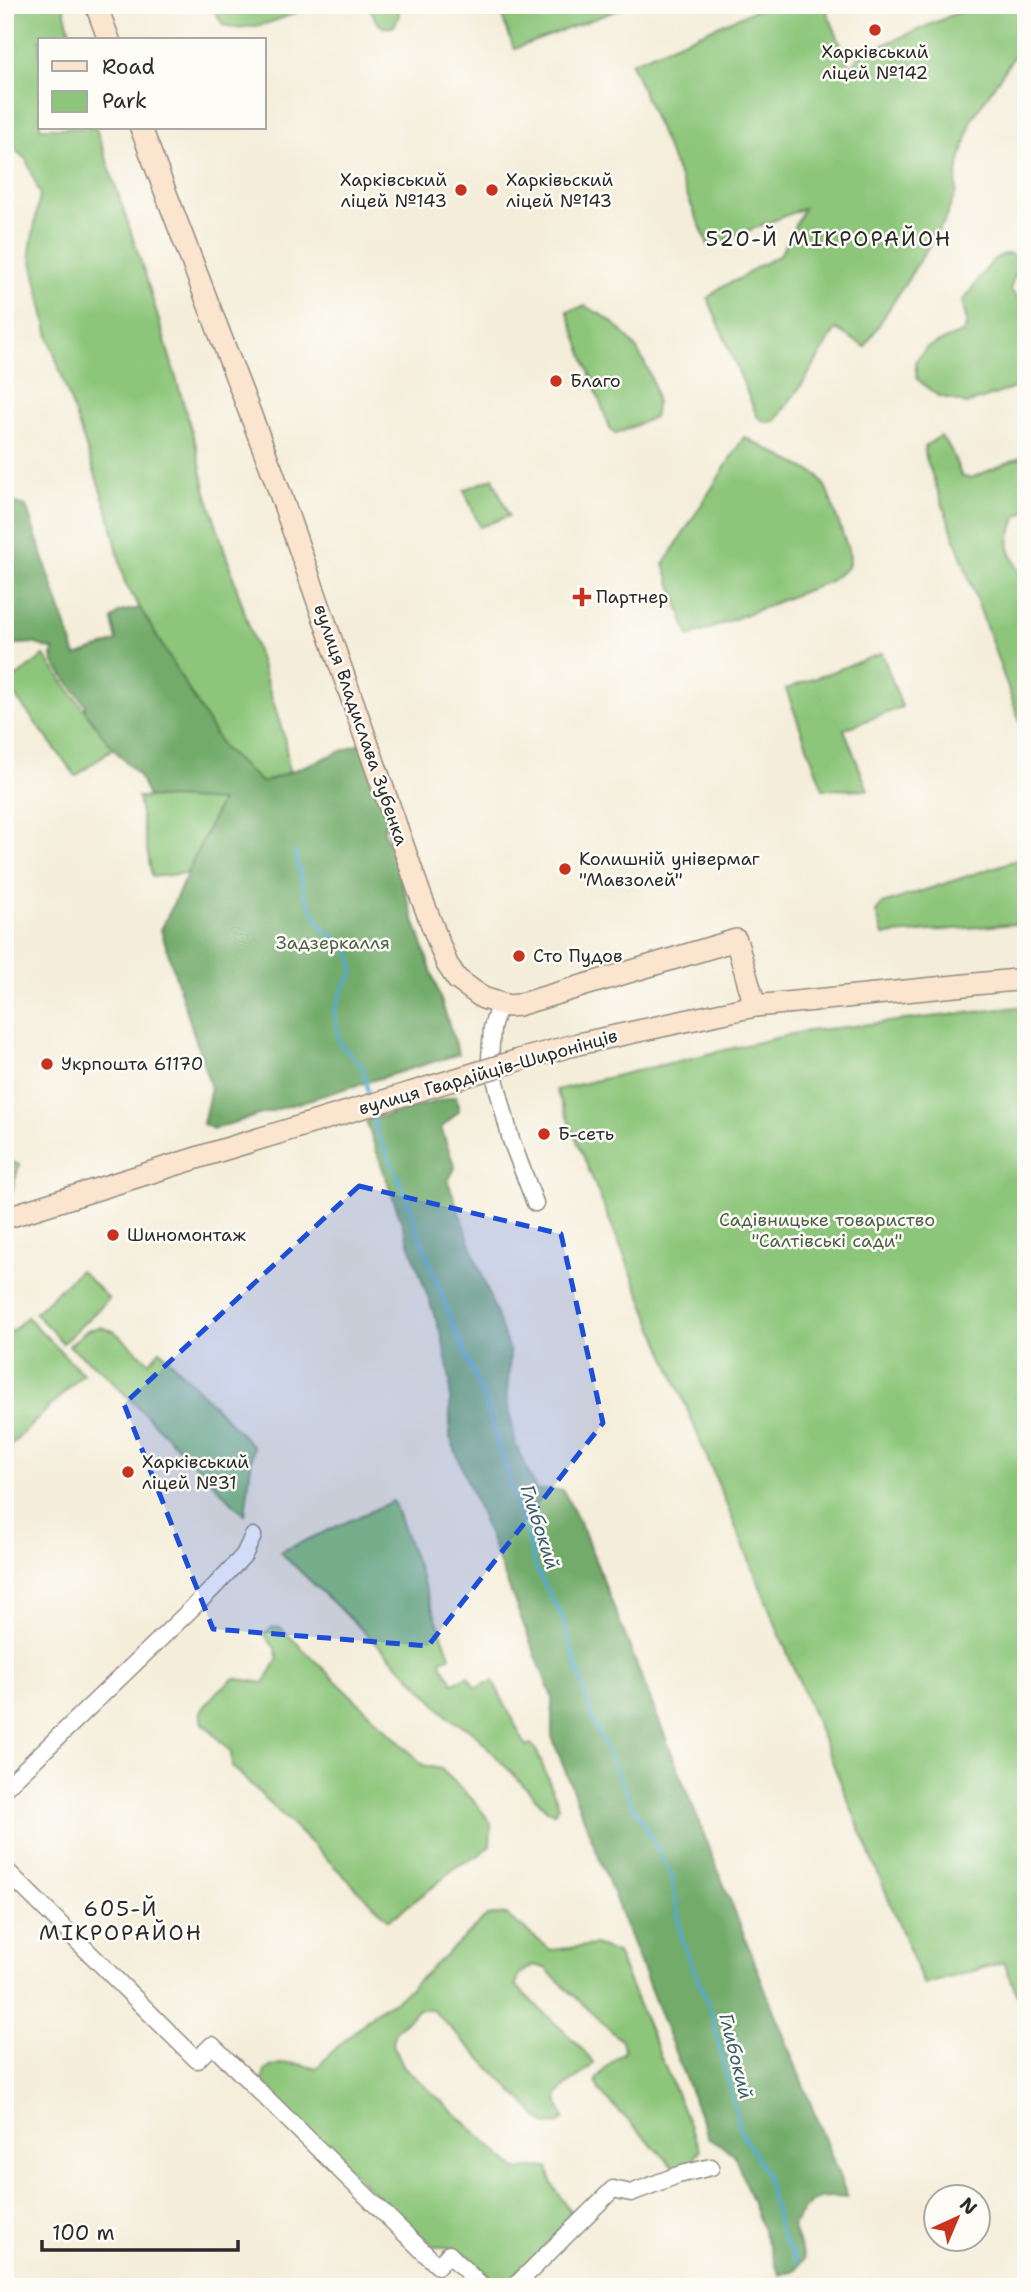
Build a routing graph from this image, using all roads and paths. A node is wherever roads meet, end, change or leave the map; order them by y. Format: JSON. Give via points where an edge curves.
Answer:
{"nodes":[{"id":1,"x":96,"y":5,"type":"edge"},
{"id":2,"x":108,"y":38,"type":"edge"},
{"id":3,"x":142,"y":130,"type":"edge"},
{"id":4,"x":1026,"y":979,"type":"edge"},
{"id":5,"x":499,"y":1004,"type":"junction"},
{"id":6,"x":755,"y":1006,"type":"junction"},
{"id":7,"x":535,"y":1203,"type":"dead end"},
{"id":8,"x":5,"y":1218,"type":"edge"},
{"id":9,"x":253,"y":1536,"type":"dead end"},
{"id":10,"x":5,"y":1788,"type":"edge"},
{"id":11,"x":5,"y":1869,"type":"edge"},
{"id":12,"x":711,"y":2168,"type":"dead end"},
{"id":13,"x":482,"y":2287,"type":"edge"},
{"id":14,"x":514,"y":2287,"type":"edge"}],
"edges":[{"from":1,"to":2,"type":"street"},
{"from":3,"to":5,"type":"street","name":"вулиця Владислава Зубенка","via":[[274,476],[447,964],[468,989]]},
{"from":4,"to":6,"type":"street","name":"вулиця Гвардійців-Широнінців"},
{"from":5,"to":6,"type":"street","name":"вулиця Владислава Зубенка","via":[[530,1003],[736,940]]},
{"from":5,"to":7,"type":"street","via":[[490,1059],[511,1140]]},
{"from":6,"to":8,"type":"street","name":"вулиця Гвардійців-Широнінців","bridge":true,"via":[[519,1059]]},
{"from":9,"to":10,"type":"street","via":[[244,1555],[212,1589]]},
{"from":11,"to":13,"type":"street","via":[[197,2060],[212,2045],[438,2266],[449,2254]]},
{"from":12,"to":14,"type":"street","via":[[631,2193],[613,2189]]}]}
